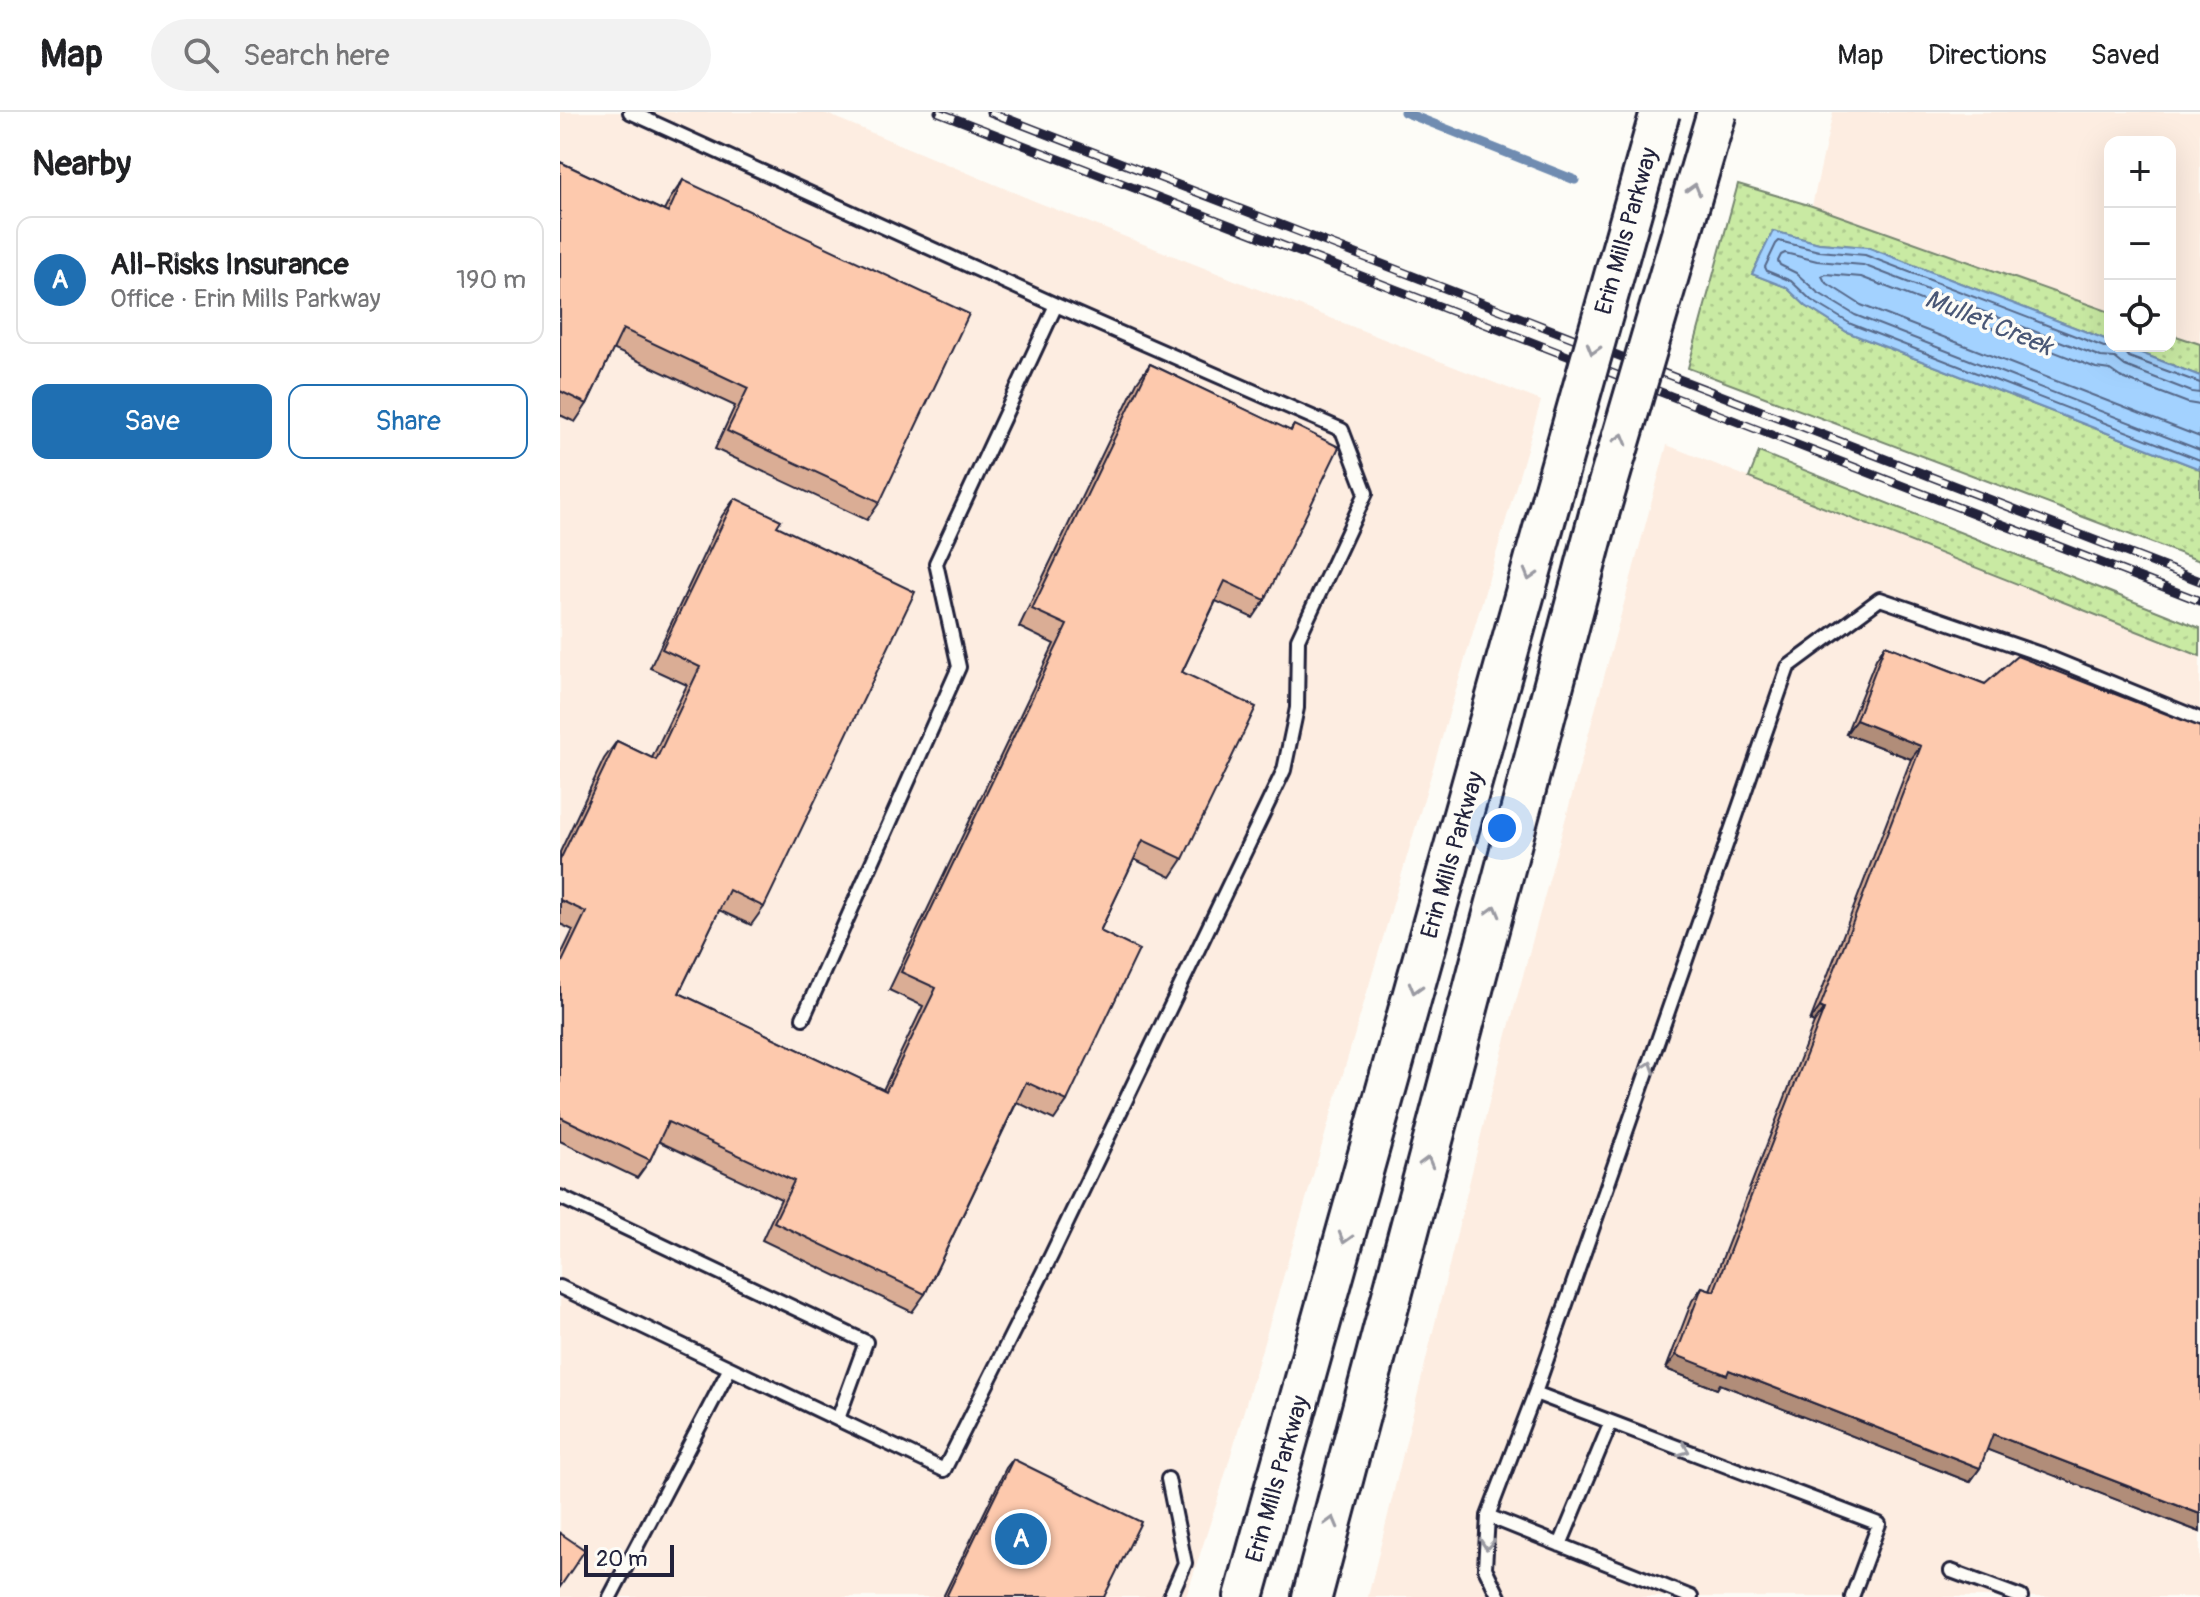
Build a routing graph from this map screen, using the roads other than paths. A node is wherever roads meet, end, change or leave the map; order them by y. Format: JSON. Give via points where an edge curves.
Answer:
{"nodes":[{"id":1,"x":630,"y":112,"type":"edge"},
{"id":2,"x":1660,"y":112,"type":"edge"},
{"id":3,"x":1717,"y":112,"type":"edge"},
{"id":4,"x":1056,"y":305,"type":"junction"},
{"id":5,"x":2200,"y":719,"type":"edge"},
{"id":6,"x":803,"y":1018,"type":"dead end"},
{"id":7,"x":560,"y":1197,"type":"edge"},
{"id":8,"x":560,"y":1287,"type":"edge"},
{"id":9,"x":730,"y":1368,"type":"junction"},
{"id":10,"x":1535,"y":1393,"type":"junction"},
{"id":11,"x":838,"y":1419,"type":"junction"},
{"id":12,"x":1611,"y":1422,"type":"junction"},
{"id":13,"x":1168,"y":1479,"type":"dead end"},
{"id":14,"x":1488,"y":1516,"type":"junction"},
{"id":15,"x":1560,"y":1545,"type":"junction"},
{"id":16,"x":1951,"y":1571,"type":"dead end"},
{"id":17,"x":610,"y":1597,"type":"edge"},
{"id":18,"x":1170,"y":1597,"type":"edge"},
{"id":19,"x":1244,"y":1597,"type":"edge"},
{"id":20,"x":1312,"y":1597,"type":"edge"},
{"id":21,"x":1499,"y":1597,"type":"edge"},
{"id":22,"x":1691,"y":1597,"type":"edge"},
{"id":23,"x":1852,"y":1597,"type":"edge"},
{"id":24,"x":2021,"y":1597,"type":"edge"}],
"edges":[{"from":1,"to":4,"type":"lane"},
{"from":2,"to":19,"type":"main road","name":"Erin Mills Parkway","one_way":true,"bridge":true},
{"from":20,"to":3,"type":"main road","one_way":true,"bridge":true,"via":[[1599,514]]},
{"from":4,"to":6,"type":"lane","via":[[936,563],[959,667]]},
{"from":4,"to":11,"type":"lane","via":[[1342,430],[1366,493],[1298,639],[1297,708],[1284,770],[944,1470]]},
{"from":10,"to":5,"type":"lane","one_way":true,"via":[[1788,667],[1880,599],[2043,655]]},
{"from":7,"to":11,"type":"lane","via":[[866,1342]]},
{"from":8,"to":9,"type":"lane"},
{"from":9,"to":11,"type":"lane"},
{"from":9,"to":17,"type":"lane"},
{"from":10,"to":12,"type":"lane"},
{"from":10,"to":14,"type":"lane"},
{"from":12,"to":15,"type":"lane"},
{"from":12,"to":23,"type":"lane","one_way":true,"via":[[1879,1524]]},
{"from":13,"to":18,"type":"lane","via":[[1185,1563]]},
{"from":14,"to":15,"type":"lane"},
{"from":14,"to":21,"type":"lane","one_way":true,"via":[[1485,1568]]},
{"from":15,"to":22,"type":"lane"},
{"from":16,"to":24,"type":"lane"}]}
